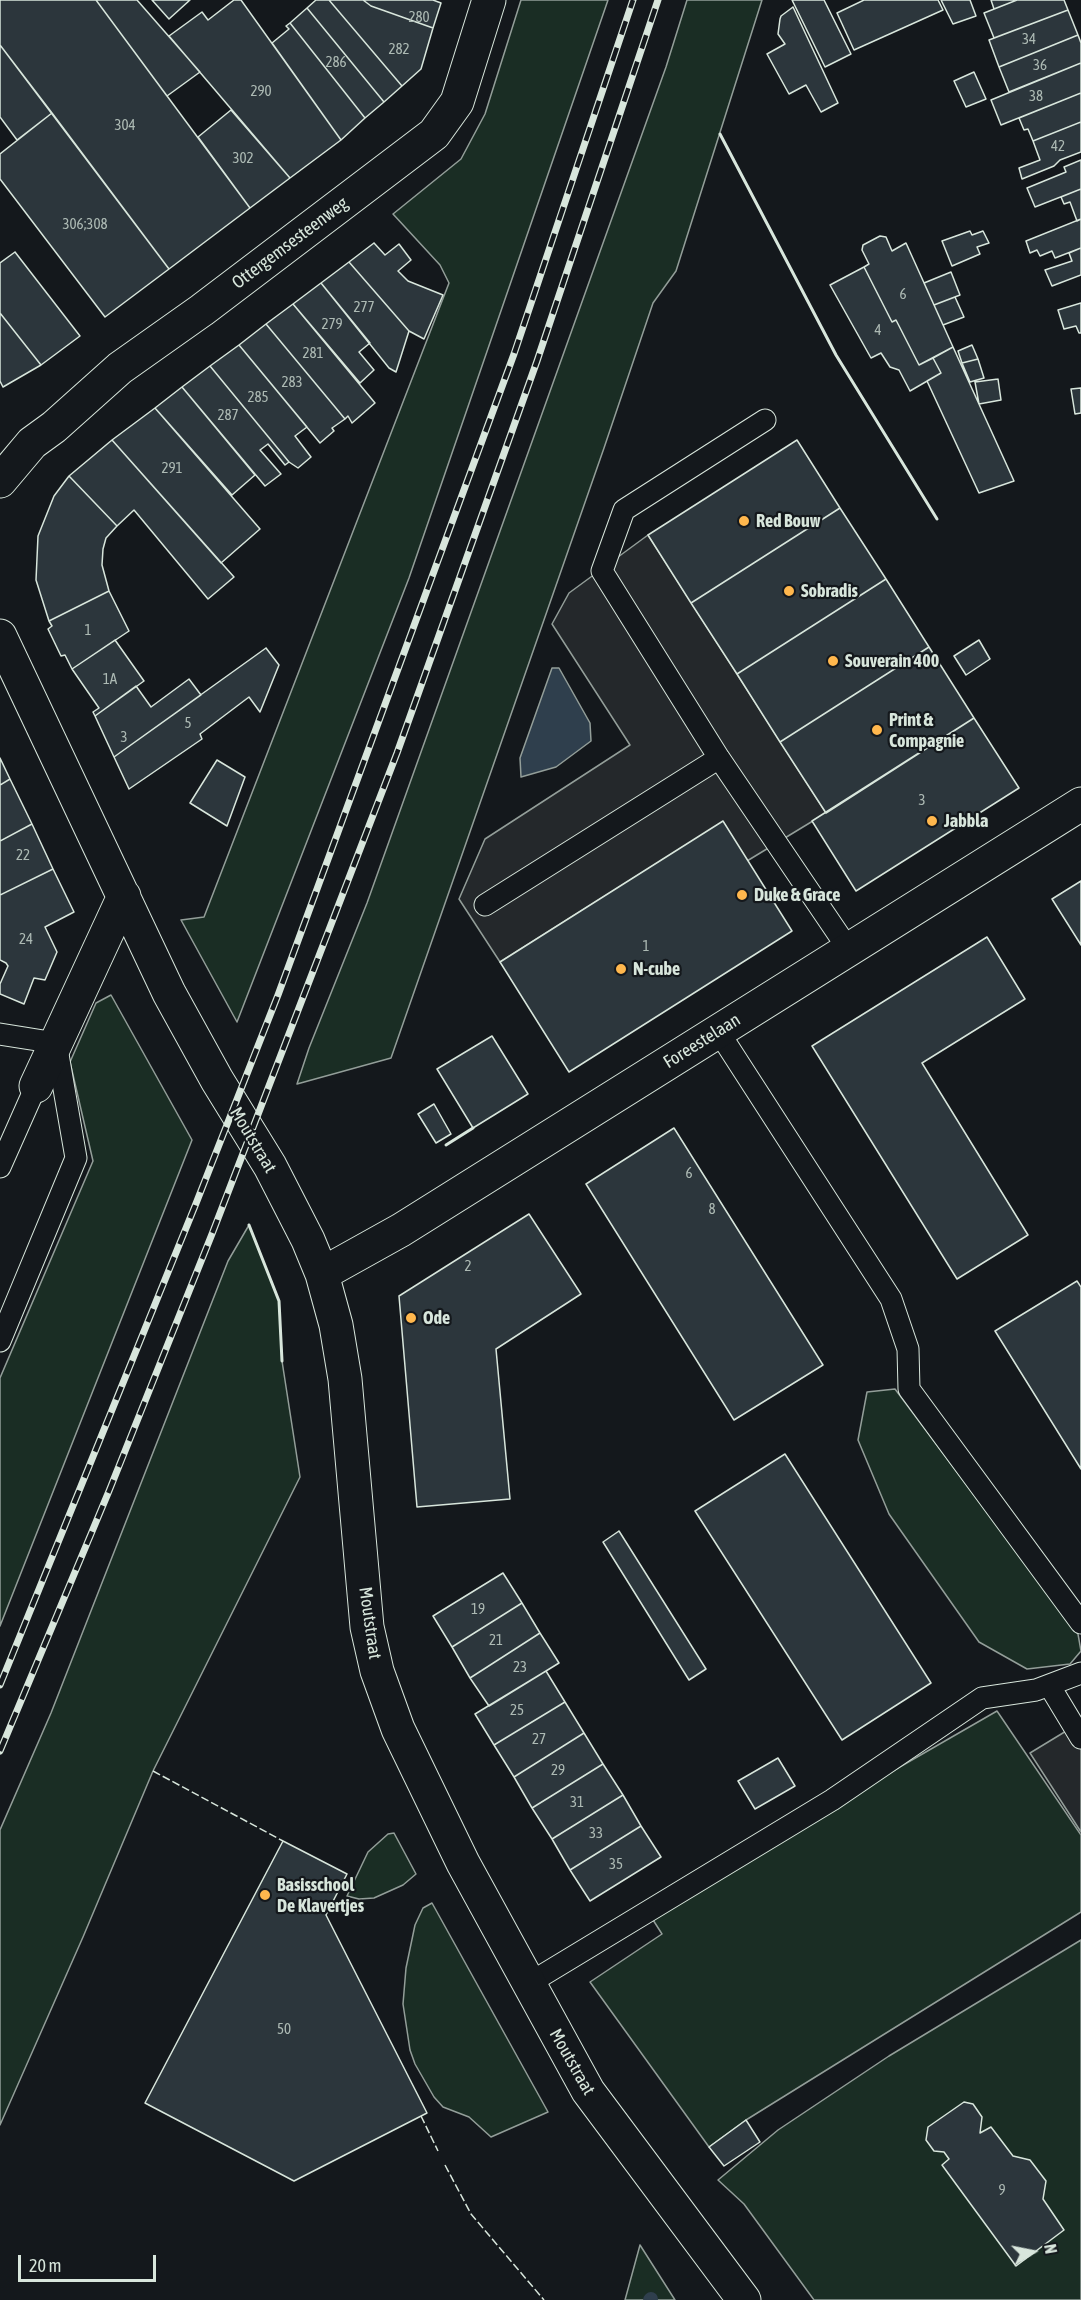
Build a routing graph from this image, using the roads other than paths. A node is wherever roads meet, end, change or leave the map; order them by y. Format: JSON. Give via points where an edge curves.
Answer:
{"nodes":[{"id":1,"x":489,"y":0,"type":"edge"},
{"id":2,"x":765,"y":420,"type":"dead end"},
{"id":3,"x":32,"y":443,"type":"junction"},
{"id":4,"x":0,"y":446,"type":"edge"},
{"id":5,"x":0,"y":481,"type":"edge"},
{"id":6,"x":0,"y":636,"type":"edge"},
{"id":7,"x":719,"y":758,"type":"junction"},
{"id":8,"x":1081,"y":804,"type":"edge"},
{"id":9,"x":124,"y":896,"type":"junction"},
{"id":10,"x":485,"y":905,"type":"dead end"},
{"id":11,"x":849,"y":950,"type":"junction"},
{"id":12,"x":718,"y":1030,"type":"junction"},
{"id":13,"x":0,"y":1034,"type":"edge"},
{"id":14,"x":56,"y":1043,"type":"junction"},
{"id":15,"x":36,"y":1086,"type":"joint"},
{"id":16,"x":0,"y":1167,"type":"edge"},
{"id":17,"x":322,"y":1274,"type":"junction"},
{"id":18,"x":0,"y":1341,"type":"edge"},
{"id":19,"x":1081,"y":1623,"type":"edge"},
{"id":20,"x":1081,"y":1673,"type":"edge"},
{"id":21,"x":1048,"y":1685,"type":"junction"},
{"id":22,"x":1081,"y":1738,"type":"edge"},
{"id":23,"x":528,"y":1984,"type":"junction"},
{"id":24,"x":744,"y":2300,"type":"edge"}],
"edges":[{"from":1,"to":3,"type":"street","name":"Ottergemsesteenweg","via":[[457,102],[434,134],[120,368]]},
{"from":2,"to":7,"type":"lane","via":[[624,510],[602,571]]},
{"from":3,"to":4,"type":"street"},
{"from":3,"to":5,"type":"street","name":"Ottergemsesteenweg"},
{"from":6,"to":9,"type":"street","name":"Moutstraat"},
{"from":7,"to":10,"type":"lane"},
{"from":7,"to":11,"type":"lane"},
{"from":8,"to":11,"type":"street","name":"Foreestelaan"},
{"from":9,"to":14,"type":"street"},
{"from":9,"to":17,"type":"street","name":"Moutstraat","via":[[168,993],[270,1166]]},
{"from":11,"to":12,"type":"street","name":"Foreestelaan"},
{"from":12,"to":17,"type":"street","name":"Foreestelaan","via":[[401,1230]]},
{"from":12,"to":19,"type":"lane","via":[[891,1299],[908,1348],[909,1389]]},
{"from":13,"to":14,"type":"lane"},
{"from":14,"to":15,"type":"street"},
{"from":14,"to":18,"type":"lane","via":[[76,1158]]},
{"from":15,"to":16,"type":"lane"},
{"from":17,"to":23,"type":"street","name":"Moutstraat","via":[[345,1379],[368,1627],[377,1671],[398,1729],[434,1804]]},
{"from":20,"to":21,"type":"lane"},
{"from":21,"to":22,"type":"lane"},
{"from":21,"to":23,"type":"lane","via":[[982,1698],[832,1800]]},
{"from":23,"to":24,"type":"street","name":"Moutstraat","via":[[588,2091]]}]}
